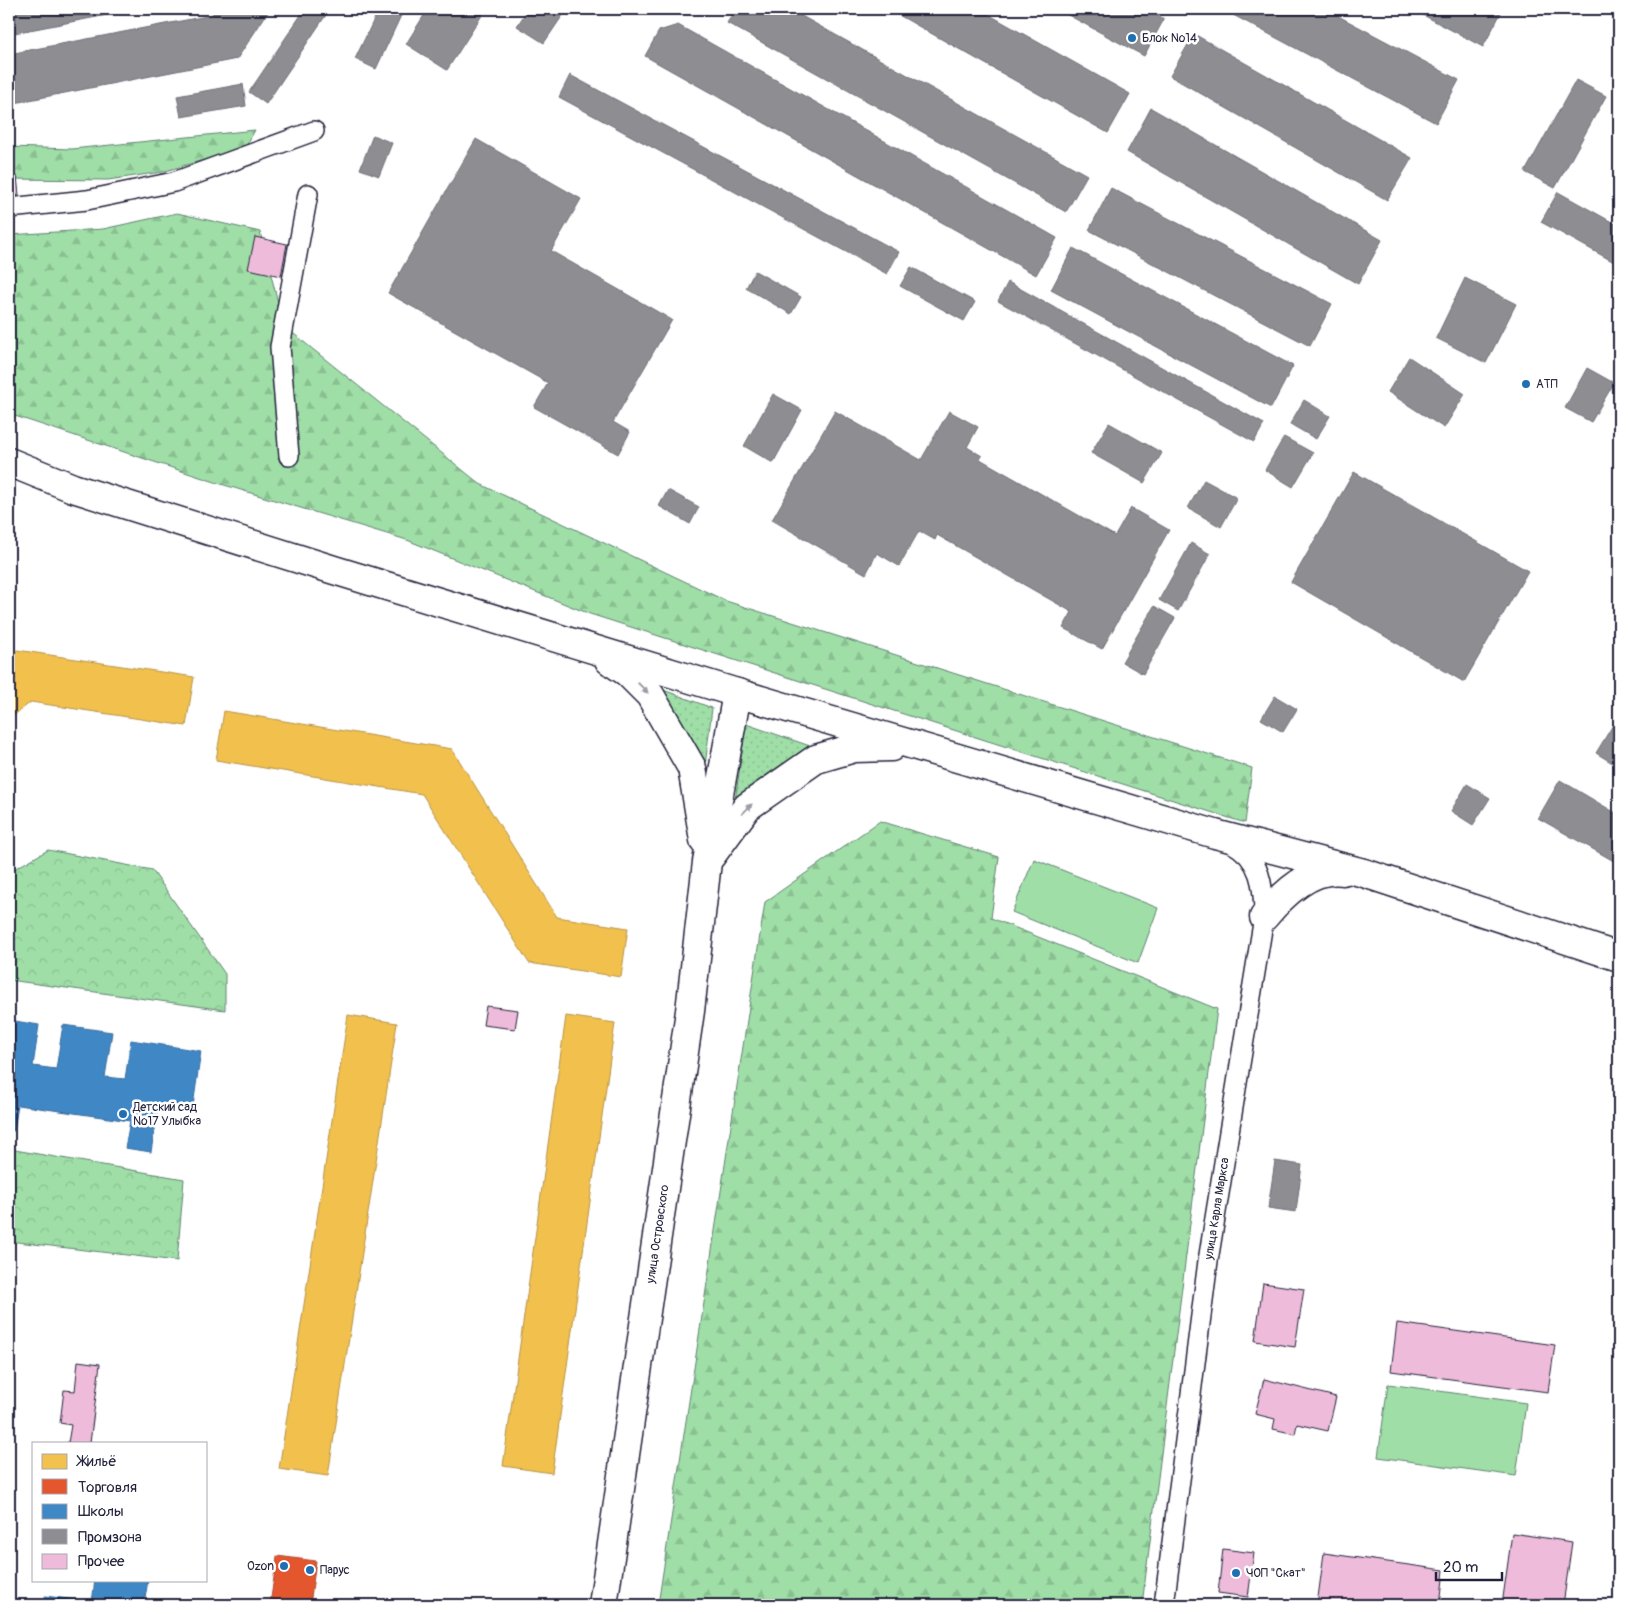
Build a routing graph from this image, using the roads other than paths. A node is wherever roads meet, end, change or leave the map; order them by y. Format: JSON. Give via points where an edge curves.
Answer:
{"nodes":[{"id":1,"x":314,"y":131,"type":"dead end"},
{"id":2,"x":308,"y":194,"type":"dead end"},
{"id":3,"x":9,"y":208,"type":"edge"},
{"id":4,"x":289,"y":456,"type":"dead end"},
{"id":5,"x":9,"y":462,"type":"edge"},
{"id":6,"x":9,"y":475,"type":"edge"},
{"id":7,"x":73,"y":488,"type":"junction"},
{"id":8,"x":590,"y":648,"type":"junction"},
{"id":9,"x":737,"y":693,"type":"junction"},
{"id":10,"x":918,"y":747,"type":"junction"},
{"id":11,"x":1215,"y":834,"type":"junction"},
{"id":12,"x":707,"y":862,"type":"junction"},
{"id":13,"x":1364,"y":873,"type":"junction"},
{"id":14,"x":1264,"y":917,"type":"junction"},
{"id":15,"x":1619,"y":957,"type":"edge"},
{"id":16,"x":603,"y":1605,"type":"edge"},
{"id":17,"x":1164,"y":1605,"type":"edge"}],
"edges":[{"from":1,"to":3,"type":"street","via":[[174,182],[87,200]]},
{"from":2,"to":4,"type":"street","via":[[280,347]]},
{"from":5,"to":7,"type":"main road"},
{"from":6,"to":7,"type":"main road"},
{"from":7,"to":8,"type":"main road"},
{"from":8,"to":9,"type":"main road"},
{"from":8,"to":12,"type":"main road","one_way":true,"via":[[627,672],[650,695],[692,768]]},
{"from":9,"to":10,"type":"main road"},
{"from":9,"to":12,"type":"main road"},
{"from":10,"to":11,"type":"main road"},
{"from":12,"to":10,"type":"main road","one_way":true,"via":[[747,807],[816,759],[854,748]]},
{"from":11,"to":13,"type":"main road"},
{"from":11,"to":14,"type":"street","name":"улица Карла Маркса","via":[[1244,849],[1255,863],[1264,889]]},
{"from":12,"to":16,"type":"main road","name":"улица Островского","via":[[690,1011]]},
{"from":13,"to":14,"type":"main road","via":[[1334,869],[1314,875],[1279,899]]},
{"from":13,"to":15,"type":"main road"},
{"from":14,"to":17,"type":"street","name":"улица Карла Маркса","via":[[1208,1261]]}]}
